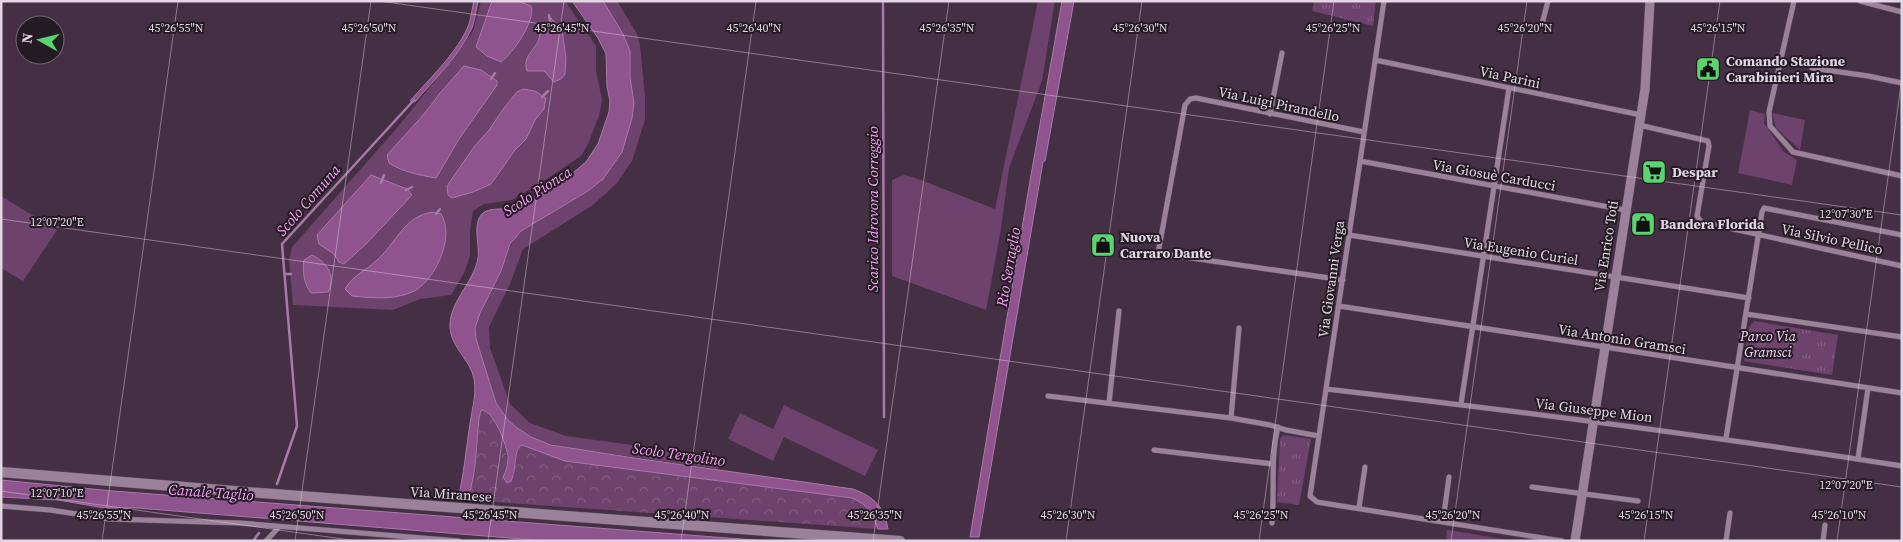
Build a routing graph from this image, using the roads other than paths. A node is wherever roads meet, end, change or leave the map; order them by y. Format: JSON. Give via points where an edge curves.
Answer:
{"nodes":[{"id":1,"x":1384,"y":1,"type":"edge"},
{"id":2,"x":1548,"y":1,"type":"edge"},
{"id":3,"x":1650,"y":1,"type":"edge"},
{"id":4,"x":1794,"y":1,"type":"edge"},
{"id":5,"x":1860,"y":1,"type":"edge"},
{"id":6,"x":1870,"y":2,"type":"edge"},
{"id":7,"x":1902,"y":12,"type":"edge"},
{"id":8,"x":1542,"y":24,"type":"dead end"},
{"id":9,"x":1282,"y":53,"type":"dead end"},
{"id":10,"x":1375,"y":60,"type":"junction"},
{"id":11,"x":1812,"y":68,"type":"dead end"},
{"id":12,"x":1902,"y":83,"type":"edge"},
{"id":13,"x":1509,"y":88,"type":"junction"},
{"id":14,"x":1270,"y":114,"type":"junction"},
{"id":15,"x":1641,"y":115,"type":"junction"},
{"id":16,"x":1639,"y":125,"type":"junction"},
{"id":17,"x":1364,"y":132,"type":"junction"},
{"id":18,"x":1360,"y":161,"type":"junction"},
{"id":19,"x":1902,"y":176,"type":"edge"},
{"id":20,"x":1494,"y":185,"type":"junction"},
{"id":21,"x":1625,"y":210,"type":"junction"},
{"id":22,"x":1758,"y":234,"type":"junction"},
{"id":23,"x":1349,"y":235,"type":"junction"},
{"id":24,"x":1902,"y":235,"type":"edge"},
{"id":25,"x":1484,"y":257,"type":"junction"},
{"id":26,"x":1902,"y":266,"type":"edge"},
{"id":27,"x":1615,"y":277,"type":"junction"},
{"id":28,"x":1343,"y":280,"type":"junction"},
{"id":29,"x":1748,"y":298,"type":"junction"},
{"id":30,"x":1339,"y":306,"type":"junction"},
{"id":31,"x":1119,"y":311,"type":"dead end"},
{"id":32,"x":1746,"y":314,"type":"junction"},
{"id":33,"x":1473,"y":327,"type":"junction"},
{"id":34,"x":1239,"y":328,"type":"dead end"},
{"id":35,"x":1902,"y":337,"type":"edge"},
{"id":36,"x":1604,"y":348,"type":"junction"},
{"id":37,"x":1737,"y":369,"type":"junction"},
{"id":38,"x":1868,"y":388,"type":"junction"},
{"id":39,"x":1326,"y":389,"type":"junction"},
{"id":40,"x":1902,"y":393,"type":"edge"},
{"id":41,"x":1048,"y":396,"type":"dead end"},
{"id":42,"x":1110,"y":403,"type":"junction"},
{"id":43,"x":1461,"y":404,"type":"junction"},
{"id":44,"x":1231,"y":418,"type":"junction"},
{"id":45,"x":1594,"y":421,"type":"junction"},
{"id":46,"x":1278,"y":427,"type":"junction"},
{"id":47,"x":1319,"y":436,"type":"junction"},
{"id":48,"x":1726,"y":438,"type":"junction"},
{"id":49,"x":1154,"y":450,"type":"dead end"},
{"id":50,"x":1858,"y":459,"type":"junction"},
{"id":51,"x":1273,"y":464,"type":"junction"},
{"id":52,"x":1902,"y":466,"type":"edge"},
{"id":53,"x":1365,"y":467,"type":"dead end"},
{"id":54,"x":1,"y":472,"type":"edge"},
{"id":55,"x":1449,"y":477,"type":"dead end"},
{"id":56,"x":1532,"y":487,"type":"dead end"},
{"id":57,"x":1583,"y":495,"type":"junction"},
{"id":58,"x":1638,"y":501,"type":"dead end"},
{"id":59,"x":1,"y":506,"type":"edge"},
{"id":60,"x":1359,"y":508,"type":"junction"},
{"id":61,"x":1730,"y":513,"type":"dead end"},
{"id":62,"x":1442,"y":521,"type":"junction"},
{"id":63,"x":1272,"y":523,"type":"dead end"},
{"id":64,"x":1825,"y":525,"type":"dead end"},
{"id":65,"x":279,"y":527,"type":"junction"},
{"id":66,"x":266,"y":541,"type":"edge"},
{"id":67,"x":458,"y":541,"type":"edge"},
{"id":68,"x":900,"y":541,"type":"edge"},
{"id":69,"x":1562,"y":541,"type":"edge"},
{"id":70,"x":1575,"y":541,"type":"edge"},
{"id":71,"x":1726,"y":541,"type":"edge"},
{"id":72,"x":1823,"y":541,"type":"edge"}],
"edges":[{"from":1,"to":10,"type":"street","name":"Via Giovanni Verga"},
{"from":2,"to":8,"type":"street"},
{"from":3,"to":15,"type":"street","name":"Via Enrico Toti"},
{"from":4,"to":19,"type":"street","via":[[1769,112],[1770,126],[1788,148],[1799,154]]},
{"from":5,"to":6,"type":"street"},
{"from":6,"to":7,"type":"street"},
{"from":9,"to":14,"type":"street"},
{"from":10,"to":13,"type":"street","name":"Via Parini"},
{"from":10,"to":17,"type":"street","name":"Via Giovanni Verga"},
{"from":11,"to":12,"type":"street"},
{"from":13,"to":15,"type":"street","name":"Via Parini"},
{"from":13,"to":20,"type":"street"},
{"from":14,"to":17,"type":"street","name":"Via Luigi Pirandello"},
{"from":14,"to":28,"type":"street","name":"Via Luigi Pirandello","via":[[1196,98],[1185,105],[1160,252]]},
{"from":15,"to":16,"type":"street","name":"Via Enrico Toti"},
{"from":16,"to":21,"type":"street","name":"Via Enrico Toti"},
{"from":16,"to":22,"type":"street","name":"Via Silvio Pellico","via":[[1708,141],[1698,220]]},
{"from":17,"to":18,"type":"street","name":"Via Giovanni Verga"},
{"from":18,"to":20,"type":"street","name":"Via Giosuè Carducci"},
{"from":18,"to":23,"type":"street","name":"Via Giovanni Verga"},
{"from":20,"to":21,"type":"street","name":"Via Giosuè Carducci"},
{"from":20,"to":25,"type":"street"},
{"from":21,"to":27,"type":"street","name":"Via Enrico Toti"},
{"from":22,"to":24,"type":"street","via":[[1764,208]]},
{"from":22,"to":26,"type":"street","name":"Via Silvio Pellico"},
{"from":22,"to":29,"type":"street"},
{"from":23,"to":25,"type":"street","name":"Via Eugenio Curiel"},
{"from":23,"to":28,"type":"street","name":"Via Giovanni Verga"},
{"from":25,"to":27,"type":"street","name":"Via Eugenio Curiel"},
{"from":25,"to":33,"type":"street"},
{"from":27,"to":29,"type":"street","name":"Via Eugenio Curiel"},
{"from":27,"to":36,"type":"street","name":"Via Enrico Toti"},
{"from":28,"to":30,"type":"street","name":"Via Giovanni Verga"},
{"from":29,"to":32,"type":"street"},
{"from":30,"to":33,"type":"street","name":"Via Antonio Gramsci"},
{"from":30,"to":39,"type":"street","name":"Via Giovanni Verga"},
{"from":31,"to":42,"type":"street"},
{"from":32,"to":35,"type":"street"},
{"from":32,"to":37,"type":"street"},
{"from":33,"to":36,"type":"street","name":"Via Antonio Gramsci"},
{"from":33,"to":43,"type":"street"},
{"from":34,"to":44,"type":"street"},
{"from":36,"to":37,"type":"street","name":"Via Antonio Gramsci"},
{"from":36,"to":45,"type":"street","name":"Via Enrico Toti"},
{"from":37,"to":38,"type":"street","name":"Via Antonio Gramsci"},
{"from":37,"to":48,"type":"street"},
{"from":38,"to":40,"type":"street","name":"Via Antonio Gramsci"},
{"from":38,"to":50,"type":"street"},
{"from":39,"to":43,"type":"street","name":"Via Giuseppe Mion"},
{"from":39,"to":47,"type":"street","name":"Via Giovanni Verga"},
{"from":41,"to":42,"type":"street"},
{"from":42,"to":44,"type":"street"},
{"from":43,"to":45,"type":"street","name":"Via Giuseppe Mion"},
{"from":44,"to":46,"type":"street"},
{"from":45,"to":48,"type":"street","name":"Via Giuseppe Mion"},
{"from":45,"to":57,"type":"street","name":"Via Enrico Toti"},
{"from":46,"to":47,"type":"street"},
{"from":46,"to":51,"type":"street"},
{"from":47,"to":60,"type":"street","name":"Via Giovanni Verga","via":[[1310,496],[1314,500]]},
{"from":48,"to":50,"type":"street","name":"Via Giuseppe Mion"},
{"from":49,"to":51,"type":"street"},
{"from":50,"to":52,"type":"street","name":"Via Giuseppe Mion"},
{"from":51,"to":63,"type":"street"},
{"from":53,"to":60,"type":"street"},
{"from":54,"to":68,"type":"main road","name":"Via Miranese"},
{"from":55,"to":62,"type":"street"},
{"from":56,"to":57,"type":"street"},
{"from":57,"to":58,"type":"street"},
{"from":57,"to":70,"type":"street","name":"Via Enrico Toti"},
{"from":59,"to":65,"type":"street","via":[[110,519]]},
{"from":60,"to":62,"type":"street"},
{"from":61,"to":71,"type":"street"},
{"from":62,"to":69,"type":"street"},
{"from":64,"to":72,"type":"street"},
{"from":65,"to":66,"type":"street"},
{"from":65,"to":67,"type":"street"}]}
